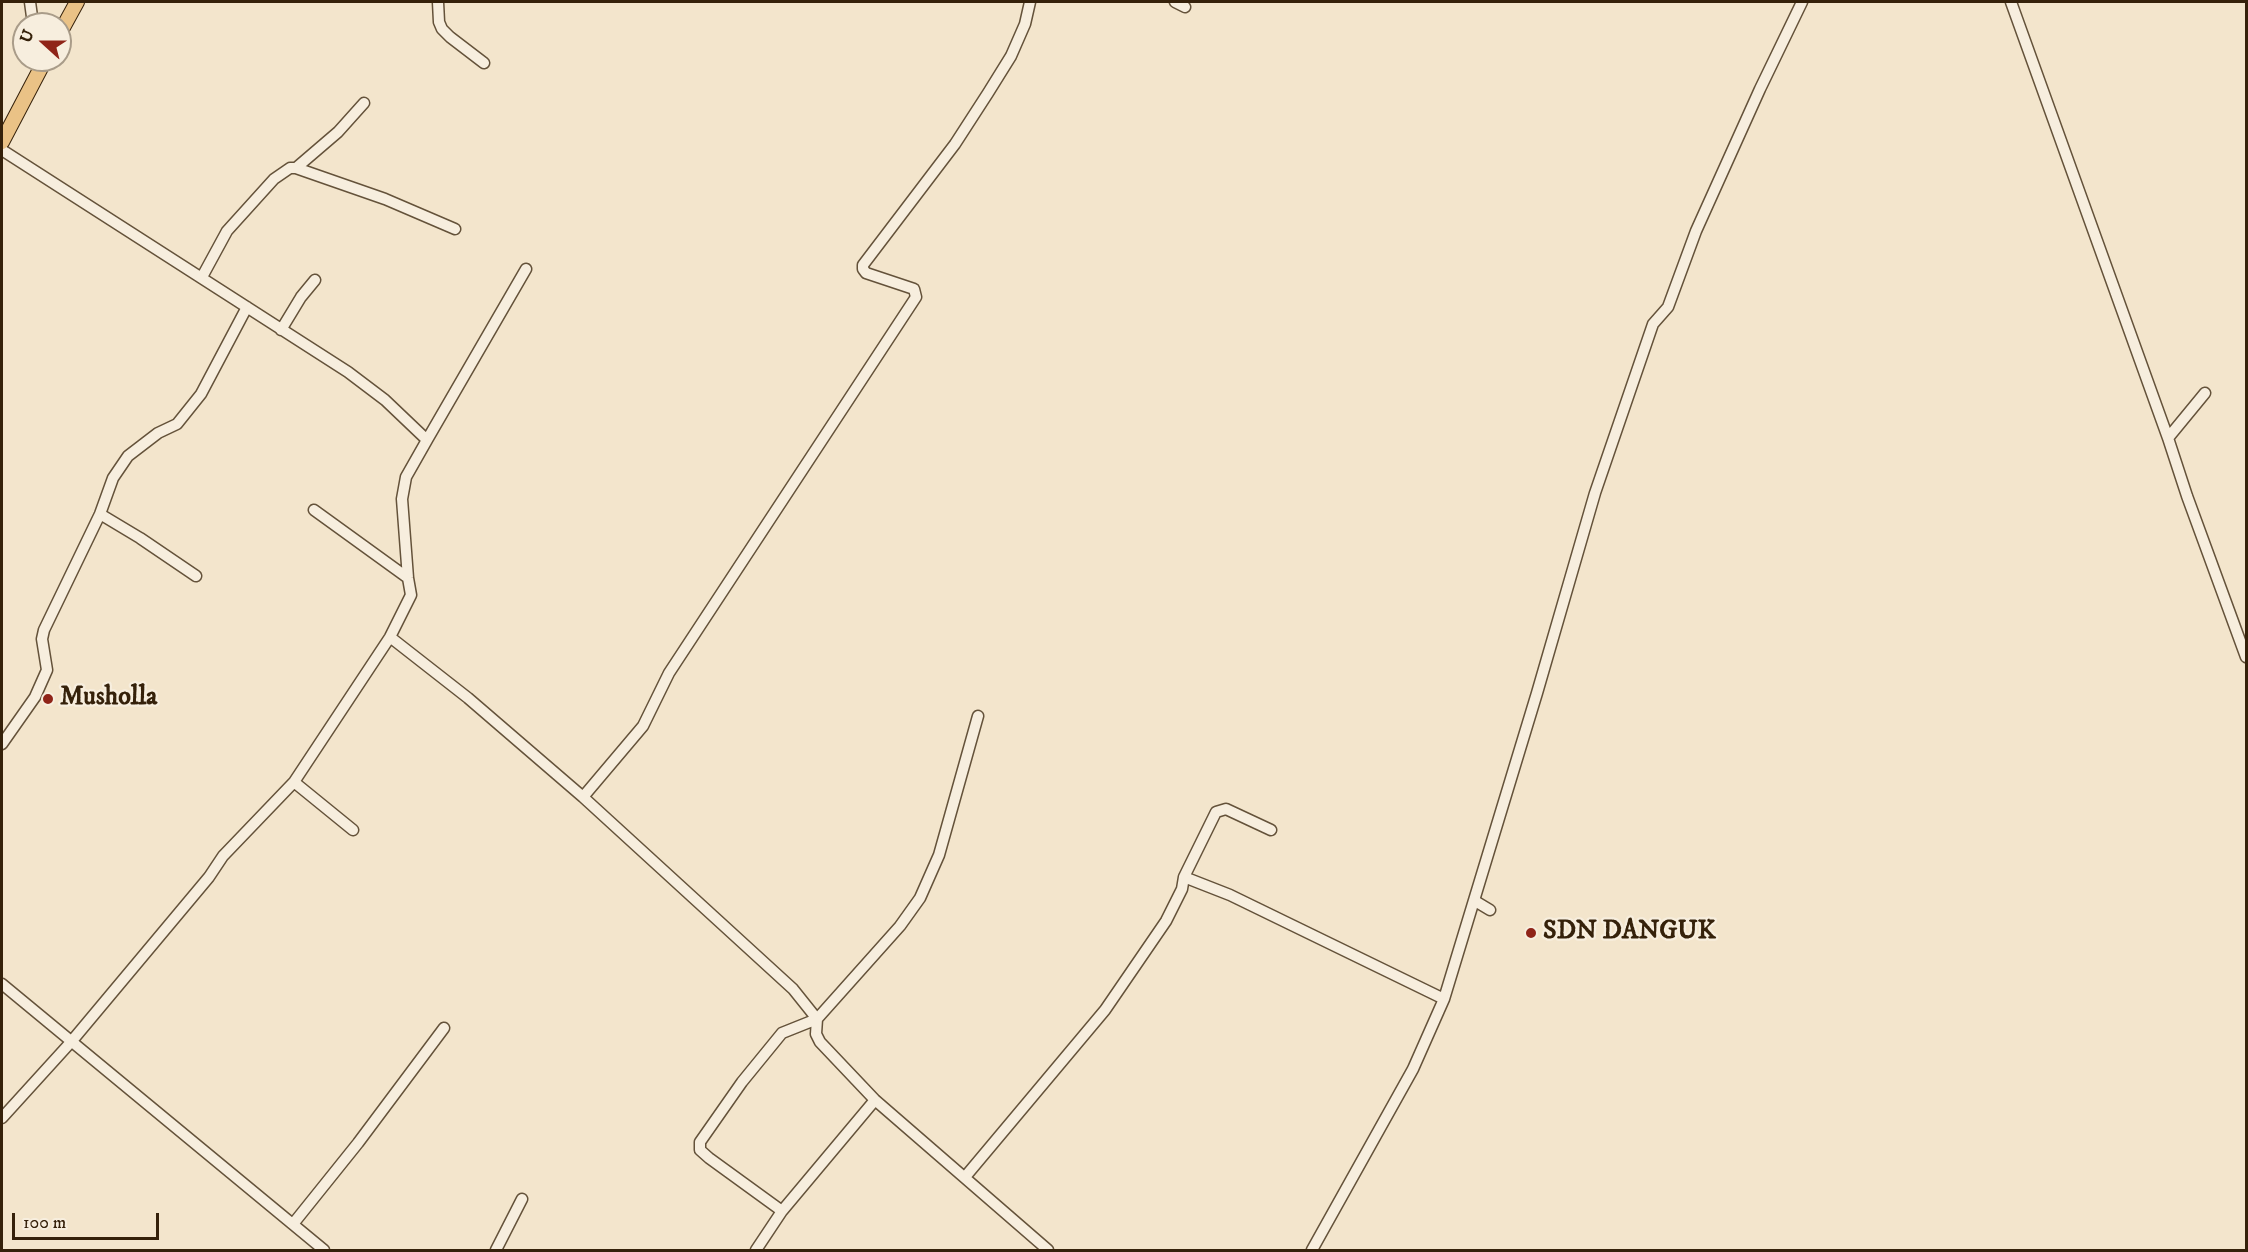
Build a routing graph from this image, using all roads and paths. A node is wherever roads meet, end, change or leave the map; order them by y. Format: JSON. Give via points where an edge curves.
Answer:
{"nodes":[{"id":1,"x":438,"y":2,"type":"edge"},
{"id":2,"x":1030,"y":2,"type":"edge"},
{"id":3,"x":1802,"y":2,"type":"edge"},
{"id":4,"x":2011,"y":2,"type":"edge"},
{"id":5,"x":484,"y":63,"type":"dead end"},
{"id":6,"x":39,"y":72,"type":"edge"},
{"id":7,"x":364,"y":103,"type":"dead end"},
{"id":8,"x":2,"y":142,"type":"edge"},
{"id":9,"x":2,"y":150,"type":"edge"},
{"id":10,"x":296,"y":168,"type":"junction"},
{"id":11,"x":455,"y":229,"type":"dead end"},
{"id":12,"x":526,"y":269,"type":"dead end"},
{"id":13,"x":202,"y":277,"type":"junction"},
{"id":14,"x":315,"y":280,"type":"dead end"},
{"id":15,"x":247,"y":307,"type":"junction"},
{"id":16,"x":281,"y":330,"type":"junction"},
{"id":17,"x":2205,"y":393,"type":"dead end"},
{"id":18,"x":2168,"y":438,"type":"junction"},
{"id":19,"x":427,"y":440,"type":"junction"},
{"id":20,"x":314,"y":510,"type":"dead end"},
{"id":21,"x":100,"y":514,"type":"junction"},
{"id":22,"x":196,"y":576,"type":"dead end"},
{"id":23,"x":408,"y":578,"type":"junction"},
{"id":24,"x":390,"y":637,"type":"junction"},
{"id":25,"x":2247,"y":657,"type":"edge"},
{"id":26,"x":978,"y":716,"type":"dead end"},
{"id":27,"x":2,"y":744,"type":"edge"},
{"id":28,"x":294,"y":782,"type":"junction"},
{"id":29,"x":583,"y":797,"type":"junction"},
{"id":30,"x":353,"y":830,"type":"dead end"},
{"id":31,"x":1271,"y":830,"type":"dead end"},
{"id":32,"x":1184,"y":877,"type":"junction"},
{"id":33,"x":1475,"y":901,"type":"junction"},
{"id":34,"x":1490,"y":910,"type":"dead end"},
{"id":35,"x":2,"y":984,"type":"edge"},
{"id":36,"x":1444,"y":999,"type":"junction"},
{"id":37,"x":817,"y":1019,"type":"junction"},
{"id":38,"x":444,"y":1028,"type":"dead end"},
{"id":39,"x":71,"y":1041,"type":"junction"},
{"id":40,"x":875,"y":1100,"type":"junction"},
{"id":41,"x":2,"y":1118,"type":"edge"},
{"id":42,"x":965,"y":1177,"type":"junction"},
{"id":43,"x":522,"y":1199,"type":"dead end"},
{"id":44,"x":782,"y":1211,"type":"junction"},
{"id":45,"x":293,"y":1224,"type":"junction"},
{"id":46,"x":324,"y":1251,"type":"edge"},
{"id":47,"x":496,"y":1251,"type":"edge"},
{"id":48,"x":756,"y":1251,"type":"edge"},
{"id":49,"x":1048,"y":1251,"type":"edge"},
{"id":50,"x":1312,"y":1251,"type":"edge"}],
"edges":[{"from":1,"to":5,"type":"street","via":[[442,29]]},
{"from":2,"to":29,"type":"street","via":[[1011,56],[988,93],[955,144],[864,265],[866,273],[914,290],[916,297],[669,673],[643,726]]},
{"from":3,"to":33,"type":"street","via":[[1696,231],[1668,307],[1653,324],[1595,493]]},
{"from":4,"to":18,"type":"street"},
{"from":6,"to":8,"type":"main road"},
{"from":7,"to":10,"type":"street"},
{"from":9,"to":13,"type":"street"},
{"from":10,"to":11,"type":"street"},
{"from":10,"to":13,"type":"street","via":[[274,179],[227,231]]},
{"from":12,"to":19,"type":"street"},
{"from":13,"to":15,"type":"street"},
{"from":14,"to":16,"type":"street"},
{"from":15,"to":16,"type":"street"},
{"from":15,"to":21,"type":"street","via":[[201,394],[177,424],[128,456],[113,478]]},
{"from":16,"to":19,"type":"street","via":[[348,372]]},
{"from":17,"to":18,"type":"street"},
{"from":18,"to":25,"type":"street"},
{"from":19,"to":23,"type":"street","via":[[406,477],[402,499]]},
{"from":20,"to":23,"type":"street"},
{"from":21,"to":22,"type":"street"},
{"from":21,"to":27,"type":"street","via":[[44,630],[47,670],[35,697]]},
{"from":23,"to":24,"type":"street","via":[[411,595]]},
{"from":24,"to":28,"type":"street"},
{"from":24,"to":29,"type":"street"},
{"from":26,"to":37,"type":"street","via":[[939,855],[920,898]]},
{"from":28,"to":30,"type":"street"},
{"from":28,"to":39,"type":"street","via":[[223,856]]},
{"from":29,"to":37,"type":"street","via":[[793,989]]},
{"from":31,"to":32,"type":"street","via":[[1226,809],[1216,812]]},
{"from":32,"to":36,"type":"street","via":[[1230,895]]},
{"from":32,"to":42,"type":"street","via":[[1166,921],[1105,1010]]},
{"from":33,"to":34,"type":"street"},
{"from":33,"to":36,"type":"street"},
{"from":35,"to":39,"type":"street"},
{"from":36,"to":50,"type":"street","via":[[1413,1069]]},
{"from":37,"to":40,"type":"street","via":[[820,1042]]},
{"from":37,"to":44,"type":"street","via":[[782,1033],[742,1082],[699,1146],[709,1158]]},
{"from":38,"to":45,"type":"street"},
{"from":39,"to":41,"type":"street"},
{"from":39,"to":45,"type":"street"},
{"from":40,"to":42,"type":"street"},
{"from":40,"to":44,"type":"street"},
{"from":42,"to":49,"type":"street"},
{"from":43,"to":47,"type":"street"},
{"from":44,"to":48,"type":"street"},
{"from":45,"to":46,"type":"street"}]}
